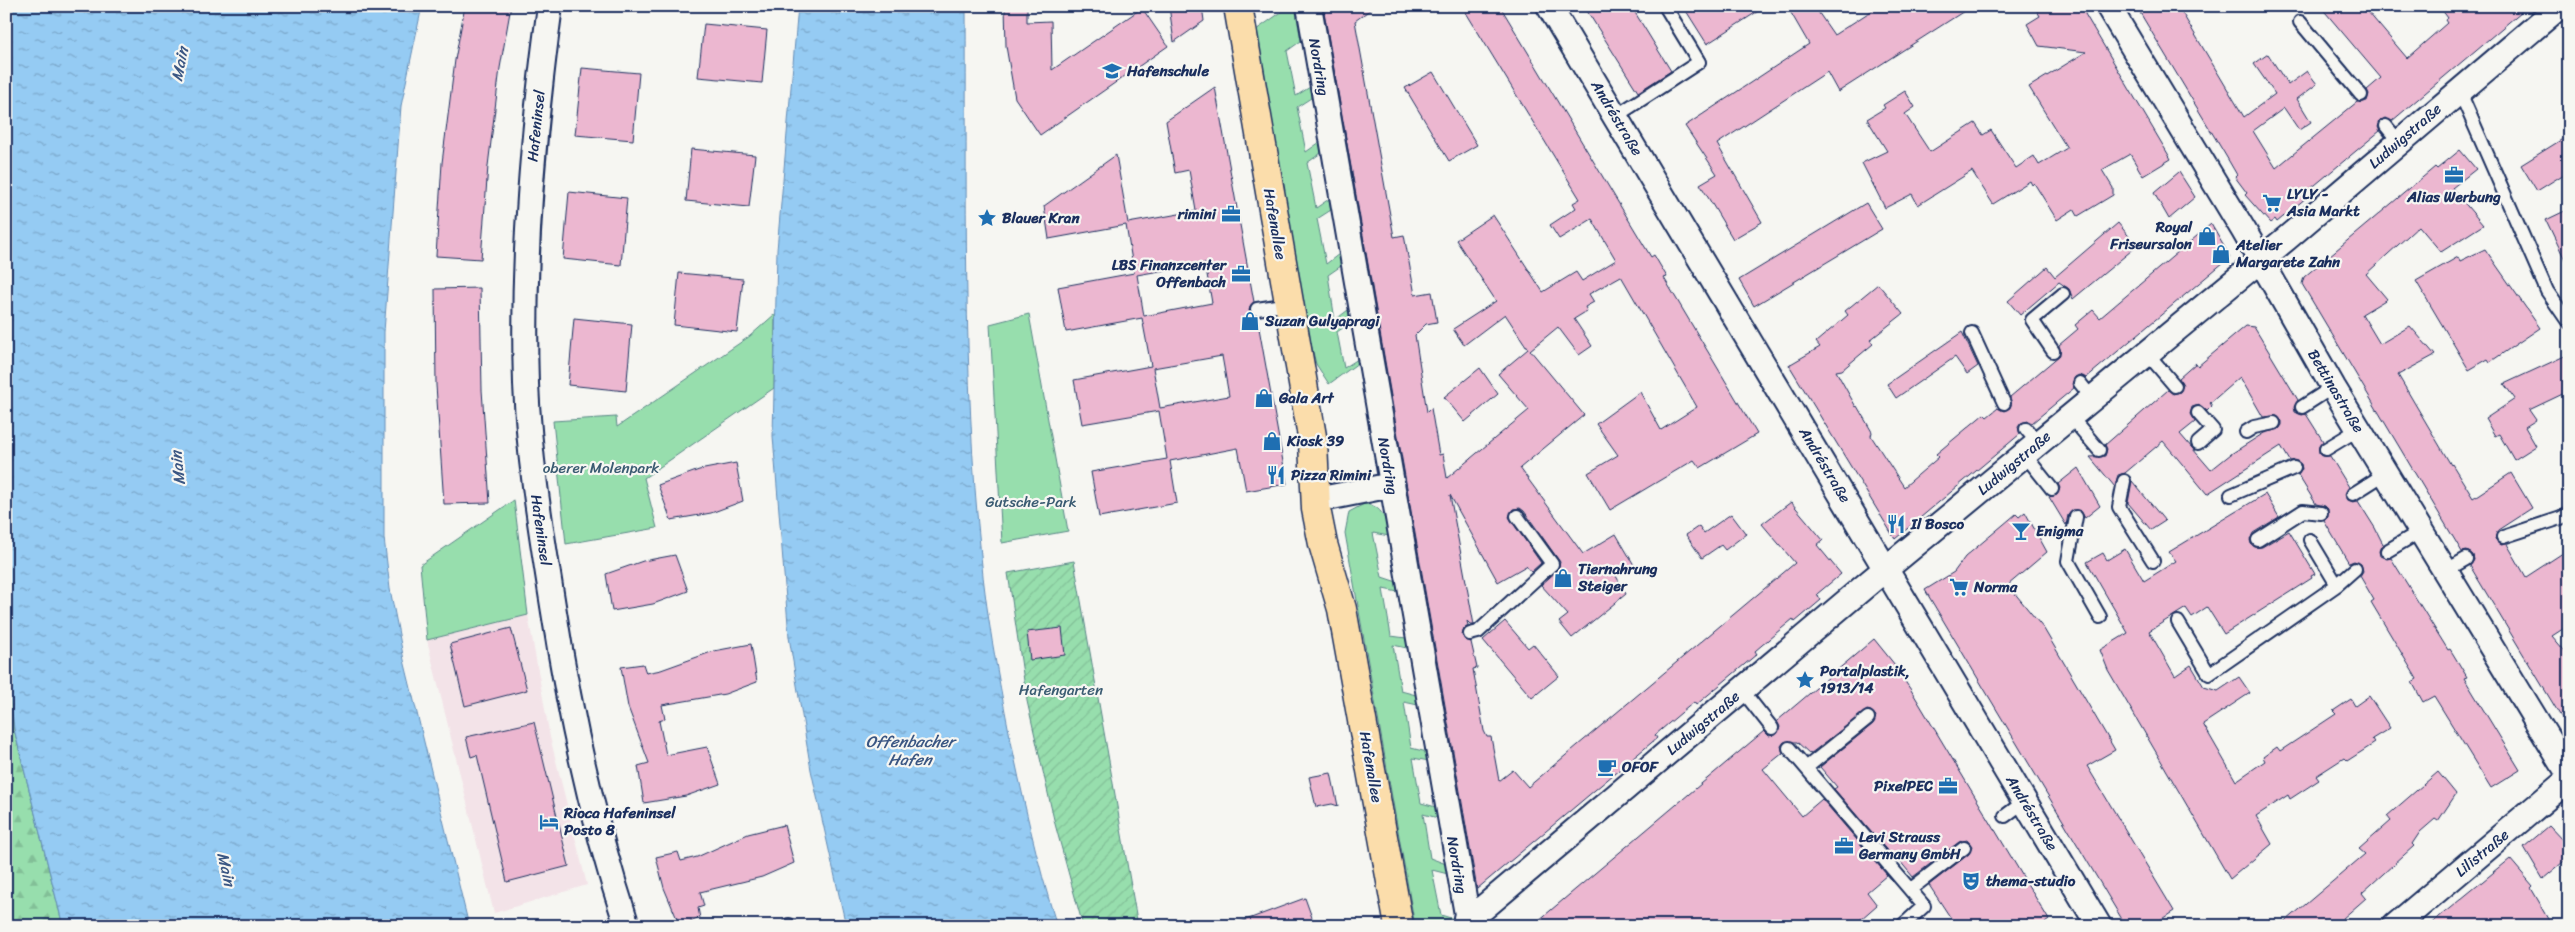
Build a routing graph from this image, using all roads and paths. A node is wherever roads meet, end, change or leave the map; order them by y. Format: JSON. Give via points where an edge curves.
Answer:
{"nodes":[{"id":1,"x":550,"y":6,"type":"edge"},
{"id":2,"x":1238,"y":6,"type":"edge"},
{"id":3,"x":1309,"y":6,"type":"edge"},
{"id":4,"x":1549,"y":6,"type":"edge"},
{"id":5,"x":1665,"y":6,"type":"edge"},
{"id":6,"x":2108,"y":6,"type":"edge"},
{"id":7,"x":2560,"y":6,"type":"edge"},
{"id":8,"x":2300,"y":22,"type":"dead end"},
{"id":9,"x":2459,"y":90,"type":"junction"},
{"id":10,"x":2361,"y":95,"type":"dead end"},
{"id":11,"x":1616,"y":116,"type":"junction"},
{"id":12,"x":2259,"y":258,"type":"junction"},
{"id":13,"x":2063,"y":294,"type":"dead end"},
{"id":14,"x":1289,"y":304,"type":"junction"},
{"id":15,"x":1257,"y":309,"type":"dead end"},
{"id":16,"x":2569,"y":323,"type":"edge"},
{"id":17,"x":1972,"y":333,"type":"dead end"},
{"id":18,"x":2053,"y":351,"type":"dead end"},
{"id":19,"x":2146,"y":352,"type":"junction"},
{"id":20,"x":2175,"y":386,"type":"dead end"},
{"id":21,"x":2333,"y":387,"type":"junction"},
{"id":22,"x":2004,"y":403,"type":"dead end"},
{"id":23,"x":2302,"y":407,"type":"dead end"},
{"id":24,"x":2198,"y":413,"type":"dead end"},
{"id":25,"x":2070,"y":416,"type":"junction"},
{"id":26,"x":2274,"y":423,"type":"dead end"},
{"id":27,"x":2359,"y":429,"type":"junction"},
{"id":28,"x":2246,"y":432,"type":"dead end"},
{"id":29,"x":1313,"y":442,"type":"junction"},
{"id":30,"x":2029,"y":442,"type":"junction"},
{"id":31,"x":2198,"y":443,"type":"dead end"},
{"id":32,"x":2326,"y":449,"type":"dead end"},
{"id":33,"x":2099,"y":450,"type":"dead end"},
{"id":34,"x":2294,"y":468,"type":"dead end"},
{"id":35,"x":2386,"y":473,"type":"junction"},
{"id":36,"x":2124,"y":481,"type":"dead end"},
{"id":37,"x":1392,"y":485,"type":"junction"},
{"id":38,"x":2052,"y":489,"type":"dead end"},
{"id":39,"x":2353,"y":494,"type":"dead end"},
{"id":40,"x":2232,"y":495,"type":"dead end"},
{"id":41,"x":1332,"y":497,"type":"junction"},
{"id":42,"x":2321,"y":513,"type":"dead end"},
{"id":43,"x":2569,"y":513,"type":"edge"},
{"id":44,"x":1517,"y":516,"type":"dead end"},
{"id":45,"x":2076,"y":517,"type":"dead end"},
{"id":46,"x":2421,"y":531,"type":"junction"},
{"id":47,"x":2503,"y":537,"type":"dead end"},
{"id":48,"x":2258,"y":540,"type":"dead end"},
{"id":49,"x":2310,"y":540,"type":"dead end"},
{"id":50,"x":2387,"y":551,"type":"dead end"},
{"id":51,"x":2466,"y":559,"type":"dead end"},
{"id":52,"x":2153,"y":562,"type":"dead end"},
{"id":53,"x":1886,"y":568,"type":"junction"},
{"id":54,"x":2356,"y":569,"type":"dead end"},
{"id":55,"x":2445,"y":571,"type":"junction"},
{"id":56,"x":2337,"y":585,"type":"junction"},
{"id":57,"x":1342,"y":609,"type":"junction"},
{"id":58,"x":2100,"y":617,"type":"dead end"},
{"id":59,"x":2178,"y":622,"type":"dead end"},
{"id":60,"x":1470,"y":634,"type":"dead end"},
{"id":61,"x":1742,"y":690,"type":"junction"},
{"id":62,"x":1868,"y":718,"type":"dead end"},
{"id":63,"x":1772,"y":728,"type":"dead end"},
{"id":64,"x":1789,"y":748,"type":"dead end"},
{"id":65,"x":1806,"y":768,"type":"junction"},
{"id":66,"x":2569,"y":774,"type":"edge"},
{"id":67,"x":2569,"y":779,"type":"edge"},
{"id":68,"x":2025,"y":801,"type":"junction"},
{"id":69,"x":2005,"y":816,"type":"dead end"},
{"id":70,"x":1964,"y":848,"type":"dead end"},
{"id":71,"x":1911,"y":889,"type":"junction"},
{"id":72,"x":1468,"y":922,"type":"edge"},
{"id":73,"x":627,"y":926,"type":"edge"},
{"id":74,"x":1399,"y":926,"type":"edge"},
{"id":75,"x":1902,"y":926,"type":"edge"},
{"id":76,"x":2099,"y":926,"type":"edge"},
{"id":77,"x":2395,"y":926,"type":"edge"}],
"edges":[{"from":1,"to":73,"type":"street","name":"Hafeninsel","via":[[529,199],[525,309],[528,405],[535,488],[558,645],[592,798]]},
{"from":2,"to":14,"type":"main road","name":"Hafenallee"},
{"from":3,"to":37,"type":"street","name":"Nordring"},
{"from":4,"to":11,"type":"street","name":"Andréstraße"},
{"from":5,"to":11,"type":"lane","via":[[1698,62]]},
{"from":6,"to":12,"type":"street","name":"Bettinastraße"},
{"from":7,"to":9,"type":"street","name":"Ludwigstraße"},
{"from":8,"to":10,"type":"lane"},
{"from":9,"to":12,"type":"street","name":"Ludwigstraße","via":[[2393,134],[2287,238]]},
{"from":9,"to":16,"type":"lane","via":[[2547,291]]},
{"from":11,"to":53,"type":"street","name":"Andréstraße"},
{"from":12,"to":19,"type":"street","name":"Ludwigstraße"},
{"from":12,"to":21,"type":"street","name":"Bettinastraße"},
{"from":13,"to":18,"type":"lane","via":[[2032,320]]},
{"from":14,"to":15,"type":"lane"},
{"from":14,"to":29,"type":"main road","name":"Hafenallee"},
{"from":17,"to":22,"type":"lane"},
{"from":19,"to":20,"type":"lane"},
{"from":19,"to":25,"type":"street","name":"Ludwigstraße","via":[[2086,390]]},
{"from":21,"to":23,"type":"lane"},
{"from":21,"to":27,"type":"street","name":"Bettinastraße"},
{"from":24,"to":31,"type":"lane","via":[[2213,430]]},
{"from":25,"to":30,"type":"street","name":"Ludwigstraße"},
{"from":25,"to":33,"type":"lane"},
{"from":26,"to":28,"type":"lane","via":[[2254,426]]},
{"from":27,"to":32,"type":"lane"},
{"from":27,"to":35,"type":"street","name":"Bettinastraße"},
{"from":29,"to":41,"type":"main road","name":"Hafenallee"},
{"from":29,"to":57,"type":"main road","name":"Hafenallee","via":[[1316,509]]},
{"from":30,"to":38,"type":"lane"},
{"from":30,"to":53,"type":"street","name":"Ludwigstraße"},
{"from":34,"to":40,"type":"lane"},
{"from":35,"to":39,"type":"lane"},
{"from":35,"to":46,"type":"street","name":"Bettinastraße"},
{"from":36,"to":52,"type":"lane","via":[[2119,507]]},
{"from":37,"to":41,"type":"street"},
{"from":37,"to":72,"type":"street","name":"Nordring","via":[[1425,641]]},
{"from":41,"to":57,"type":"main road","name":"Hafenallee","via":[[1338,534]]},
{"from":42,"to":48,"type":"lane","via":[[2303,511]]},
{"from":43,"to":47,"type":"lane"},
{"from":44,"to":60,"type":"lane","via":[[1552,564],[1478,632]]},
{"from":45,"to":58,"type":"lane","via":[[2068,561]]},
{"from":46,"to":50,"type":"lane"},
{"from":46,"to":55,"type":"street","name":"Bettinastraße"},
{"from":49,"to":56,"type":"lane"},
{"from":51,"to":55,"type":"lane"},
{"from":53,"to":61,"type":"street","name":"Ludwigstraße"},
{"from":53,"to":68,"type":"street","name":"Andréstraße"},
{"from":54,"to":56,"type":"lane"},
{"from":55,"to":66,"type":"street","name":"Bettinastraße"},
{"from":56,"to":59,"type":"lane","via":[[2210,674]]},
{"from":57,"to":74,"type":"main road","name":"Hafenallee"},
{"from":61,"to":63,"type":"lane"},
{"from":61,"to":72,"type":"street","name":"Ludwigstraße"},
{"from":62,"to":65,"type":"lane"},
{"from":64,"to":65,"type":"lane"},
{"from":65,"to":71,"type":"lane"},
{"from":67,"to":77,"type":"street","name":"Lilistraße"},
{"from":68,"to":69,"type":"lane"},
{"from":68,"to":76,"type":"street","name":"Andréstraße"},
{"from":70,"to":71,"type":"lane"},
{"from":71,"to":75,"type":"lane","via":[[1924,906]]}]}
